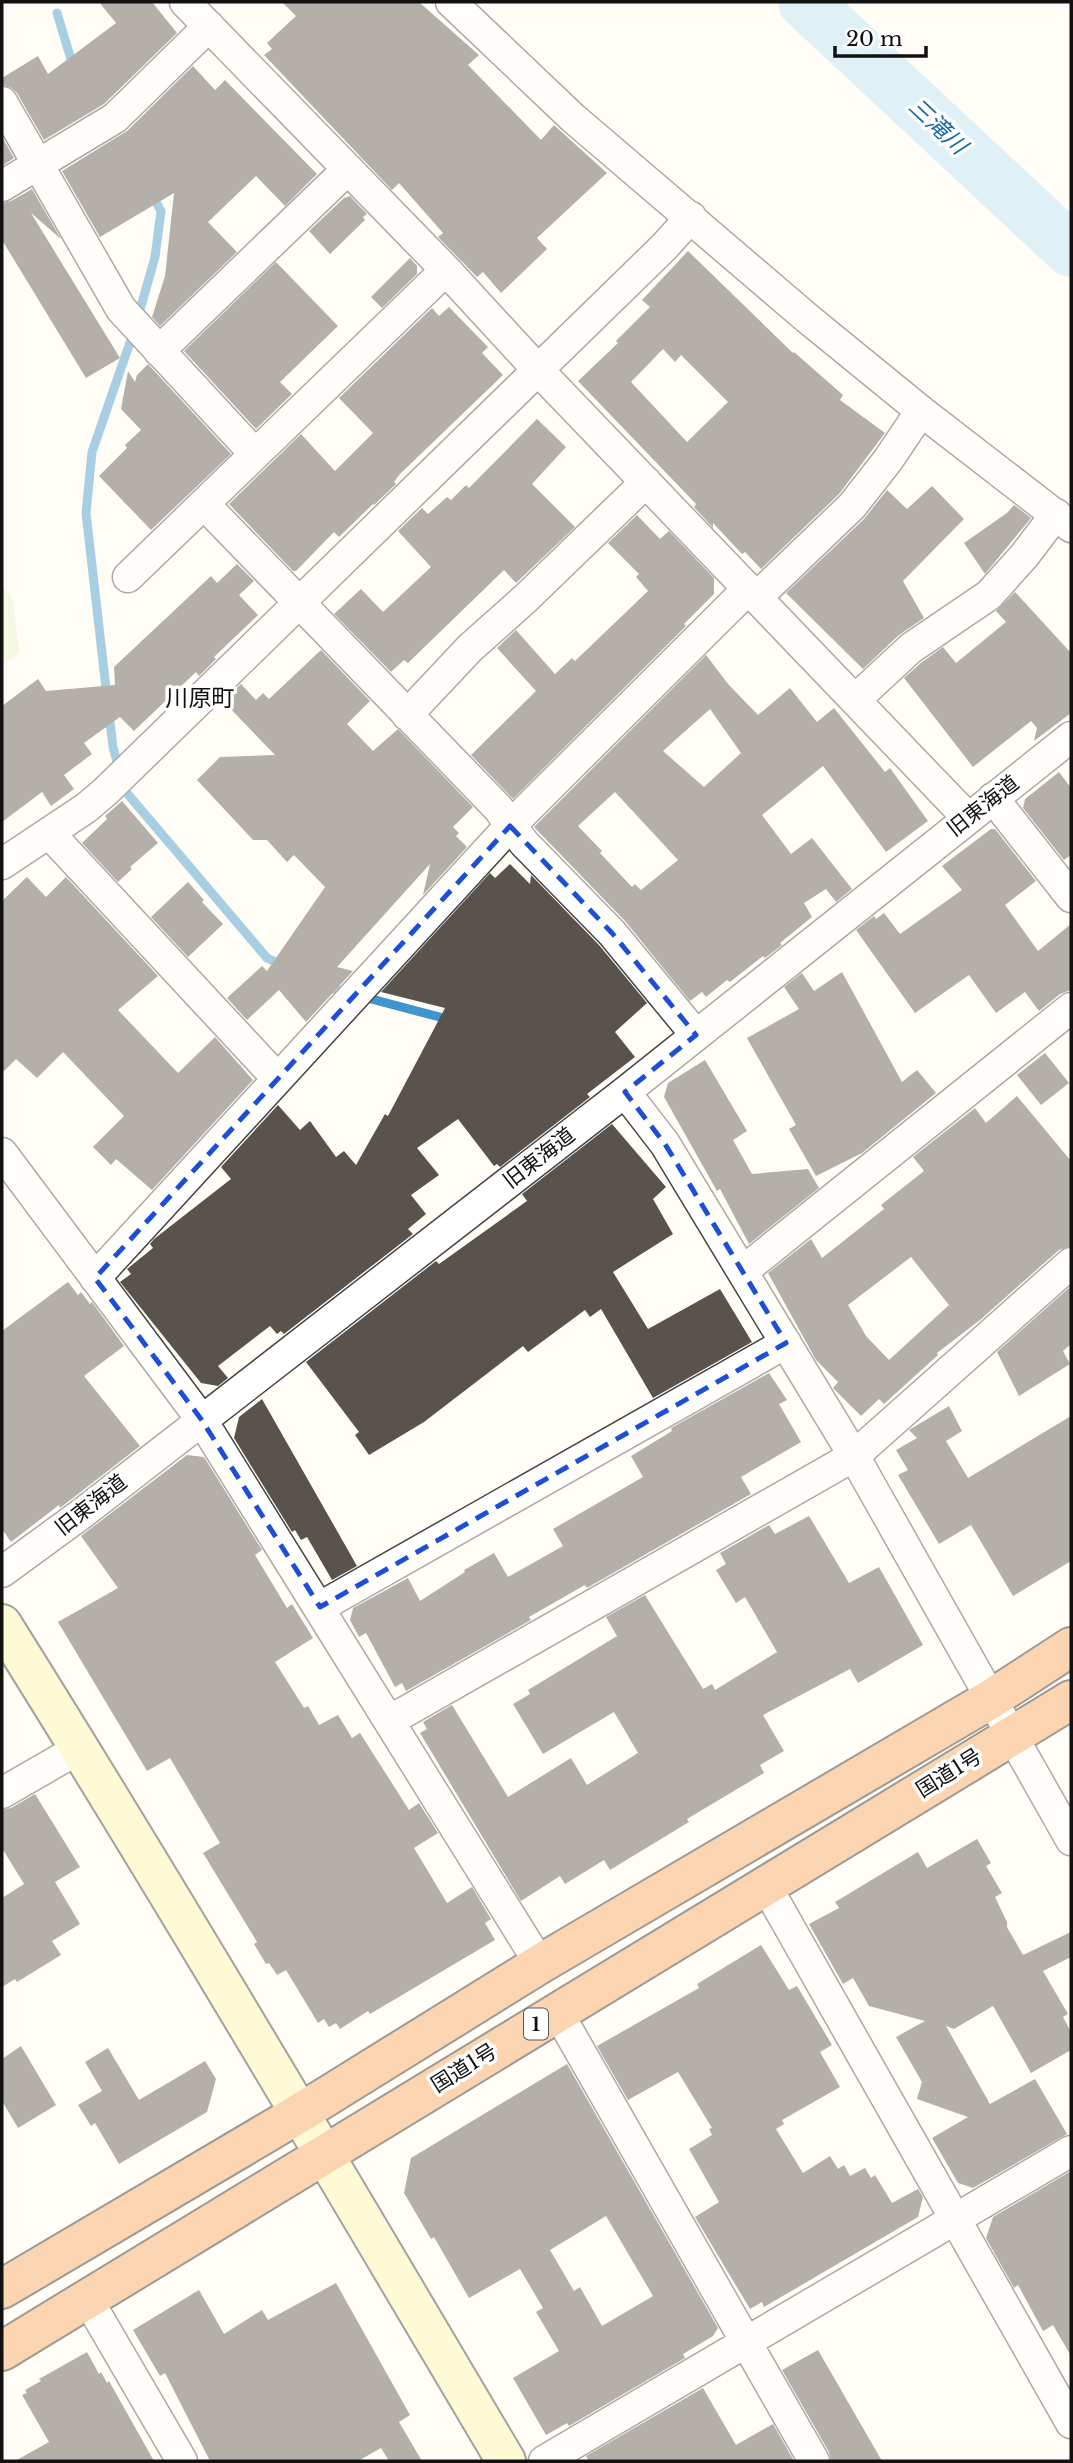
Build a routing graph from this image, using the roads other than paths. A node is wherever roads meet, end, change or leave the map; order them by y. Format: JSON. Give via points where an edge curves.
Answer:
{"nodes":[{"id":1,"x":185,"y":2,"type":"edge"},
{"id":2,"x":451,"y":2,"type":"edge"},
{"id":3,"x":209,"y":26,"type":"junction"},
{"id":4,"x":2,"y":102,"type":"edge"},
{"id":5,"x":38,"y":164,"type":"junction"},
{"id":6,"x":348,"y":169,"type":"junction"},
{"id":7,"x":2,"y":186,"type":"edge"},
{"id":8,"x":691,"y":217,"type":"junction"},
{"id":9,"x":446,"y":270,"type":"junction"},
{"id":10,"x":155,"y":346,"type":"junction"},
{"id":11,"x":538,"y":370,"type":"junction"},
{"id":12,"x":921,"y":411,"type":"junction"},
{"id":13,"x":256,"y":454,"type":"junction"},
{"id":14,"x":646,"y":482,"type":"junction"},
{"id":15,"x":204,"y":504,"type":"junction"},
{"id":16,"x":1064,"y":521,"type":"edge"},
{"id":17,"x":128,"y":577,"type":"dead end"},
{"id":18,"x":753,"y":593,"type":"junction"},
{"id":19,"x":300,"y":604,"type":"junction"},
{"id":20,"x":856,"y":699,"type":"junction"},
{"id":21,"x":407,"y":715,"type":"junction"},
{"id":22,"x":1071,"y":737,"type":"edge"},
{"id":23,"x":993,"y":798,"type":"junction"},
{"id":24,"x":968,"y":818,"type":"junction"},
{"id":25,"x":510,"y":826,"type":"junction"},
{"id":26,"x":49,"y":833,"type":"junction"},
{"id":27,"x":2,"y":864,"type":"edge"},
{"id":28,"x":1071,"y":897,"type":"edge"},
{"id":29,"x":1071,"y":1008,"type":"edge"},
{"id":30,"x":696,"y":1035,"type":"junction"},
{"id":31,"x":277,"y":1078,"type":"junction"},
{"id":32,"x":625,"y":1092,"type":"junction"},
{"id":33,"x":2,"y":1153,"type":"edge"},
{"id":34,"x":1071,"y":1263,"type":"edge"},
{"id":35,"x":743,"y":1271,"type":"junction"},
{"id":36,"x":95,"y":1278,"type":"junction"},
{"id":37,"x":786,"y":1343,"type":"junction"},
{"id":38,"x":201,"y":1419,"type":"junction"},
{"id":39,"x":854,"y":1457,"type":"junction"},
{"id":40,"x":2,"y":1572,"type":"edge"},
{"id":41,"x":320,"y":1607,"type":"junction"},
{"id":42,"x":2,"y":1624,"type":"edge"},
{"id":43,"x":1071,"y":1647,"type":"edge"},
{"id":44,"x":991,"y":1699,"type":"junction"},
{"id":45,"x":1071,"y":1700,"type":"edge"},
{"id":46,"x":389,"y":1721,"type":"junction"},
{"id":47,"x":1011,"y":1735,"type":"junction"},
{"id":48,"x":80,"y":1748,"type":"junction"},
{"id":49,"x":2,"y":1793,"type":"edge"},
{"id":50,"x":1071,"y":1840,"type":"edge"},
{"id":51,"x":766,"y":1886,"type":"junction"},
{"id":52,"x":540,"y":1965,"type":"junction"},
{"id":53,"x":556,"y":2011,"type":"junction"},
{"id":54,"x":300,"y":2113,"type":"junction"},
{"id":55,"x":1071,"y":2151,"type":"edge"},
{"id":56,"x":325,"y":2155,"type":"junction"},
{"id":57,"x":955,"y":2219,"type":"junction"},
{"id":58,"x":2,"y":2289,"type":"edge"},
{"id":59,"x":88,"y":2300,"type":"junction"},
{"id":60,"x":747,"y":2341,"type":"junction"},
{"id":61,"x":2,"y":2350,"type":"edge"},
{"id":62,"x":1071,"y":2423,"type":"edge"},
{"id":63,"x":182,"y":2461,"type":"edge"},
{"id":64,"x":506,"y":2461,"type":"edge"},
{"id":65,"x":544,"y":2461,"type":"edge"},
{"id":66,"x":814,"y":2461,"type":"edge"}],
"edges":[{"from":1,"to":3,"type":"street"},
{"from":2,"to":8,"type":"street","via":[[573,118]]},
{"from":3,"to":5,"type":"street","via":[[116,118]]},
{"from":3,"to":6,"type":"street"},
{"from":4,"to":5,"type":"street"},
{"from":5,"to":7,"type":"street"},
{"from":5,"to":10,"type":"street","via":[[121,309]]},
{"from":6,"to":9,"type":"street"},
{"from":6,"to":10,"type":"street"},
{"from":8,"to":11,"type":"street"},
{"from":8,"to":12,"type":"street"},
{"from":9,"to":11,"type":"street"},
{"from":9,"to":13,"type":"street"},
{"from":10,"to":13,"type":"street"},
{"from":11,"to":14,"type":"street"},
{"from":11,"to":19,"type":"street"},
{"from":12,"to":16,"type":"street"},
{"from":12,"to":18,"type":"street","via":[[852,506]]},
{"from":13,"to":15,"type":"street"},
{"from":14,"to":18,"type":"street"},
{"from":14,"to":21,"type":"street","via":[[470,648]]},
{"from":15,"to":17,"type":"street"},
{"from":15,"to":19,"type":"street"},
{"from":16,"to":20,"type":"street","via":[[989,595],[911,648]]},
{"from":18,"to":20,"type":"street"},
{"from":18,"to":25,"type":"street"},
{"from":19,"to":21,"type":"street"},
{"from":19,"to":26,"type":"street","via":[[104,792]]},
{"from":20,"to":24,"type":"street"},
{"from":21,"to":25,"type":"street"},
{"from":22,"to":23,"type":"street","name":"旧東海道"},
{"from":23,"to":24,"type":"street","name":"旧東海道"},
{"from":23,"to":28,"type":"street"},
{"from":24,"to":30,"type":"street","name":"旧東海道"},
{"from":25,"to":30,"type":"street","via":[[612,933]]},
{"from":25,"to":31,"type":"street"},
{"from":26,"to":27,"type":"street"},
{"from":26,"to":31,"type":"street"},
{"from":29,"to":35,"type":"street"},
{"from":30,"to":32,"type":"street","name":"旧東海道"},
{"from":31,"to":36,"type":"street"},
{"from":32,"to":35,"type":"street","via":[[665,1144]]},
{"from":32,"to":38,"type":"street","name":"旧東海道"},
{"from":33,"to":36,"type":"street"},
{"from":34,"to":39,"type":"street"},
{"from":35,"to":37,"type":"street"},
{"from":36,"to":38,"type":"street"},
{"from":37,"to":39,"type":"street"},
{"from":37,"to":41,"type":"street"},
{"from":38,"to":40,"type":"street","name":"旧東海道"},
{"from":38,"to":41,"type":"street"},
{"from":39,"to":44,"type":"street"},
{"from":39,"to":46,"type":"street"},
{"from":41,"to":46,"type":"street"},
{"from":42,"to":48,"type":"street"},
{"from":43,"to":44,"type":"highway","name":"国道1号","number":"1"},
{"from":44,"to":47,"type":"street"},
{"from":44,"to":52,"type":"highway","name":"国道1号","number":"1"},
{"from":45,"to":47,"type":"highway","name":"国道1号","number":"1"},
{"from":46,"to":52,"type":"street"},
{"from":47,"to":50,"type":"street"},
{"from":47,"to":51,"type":"highway","name":"国道1号","number":"1"},
{"from":48,"to":49,"type":"street"},
{"from":48,"to":54,"type":"street"},
{"from":51,"to":53,"type":"highway","name":"国道1号","number":"1"},
{"from":51,"to":57,"type":"street"},
{"from":52,"to":54,"type":"highway","name":"国道1号","number":"1"},
{"from":53,"to":56,"type":"highway","name":"国道1号","number":"1"},
{"from":53,"to":60,"type":"street"},
{"from":54,"to":56,"type":"street"},
{"from":54,"to":58,"type":"highway","name":"国道1号","number":"1"},
{"from":55,"to":57,"type":"street"},
{"from":56,"to":59,"type":"highway","name":"国道1号","number":"1"},
{"from":56,"to":64,"type":"street"},
{"from":57,"to":60,"type":"street"},
{"from":57,"to":62,"type":"street"},
{"from":59,"to":61,"type":"highway","name":"国道1号","number":"1"},
{"from":59,"to":63,"type":"street"},
{"from":60,"to":65,"type":"street"},
{"from":60,"to":66,"type":"street"}]}
